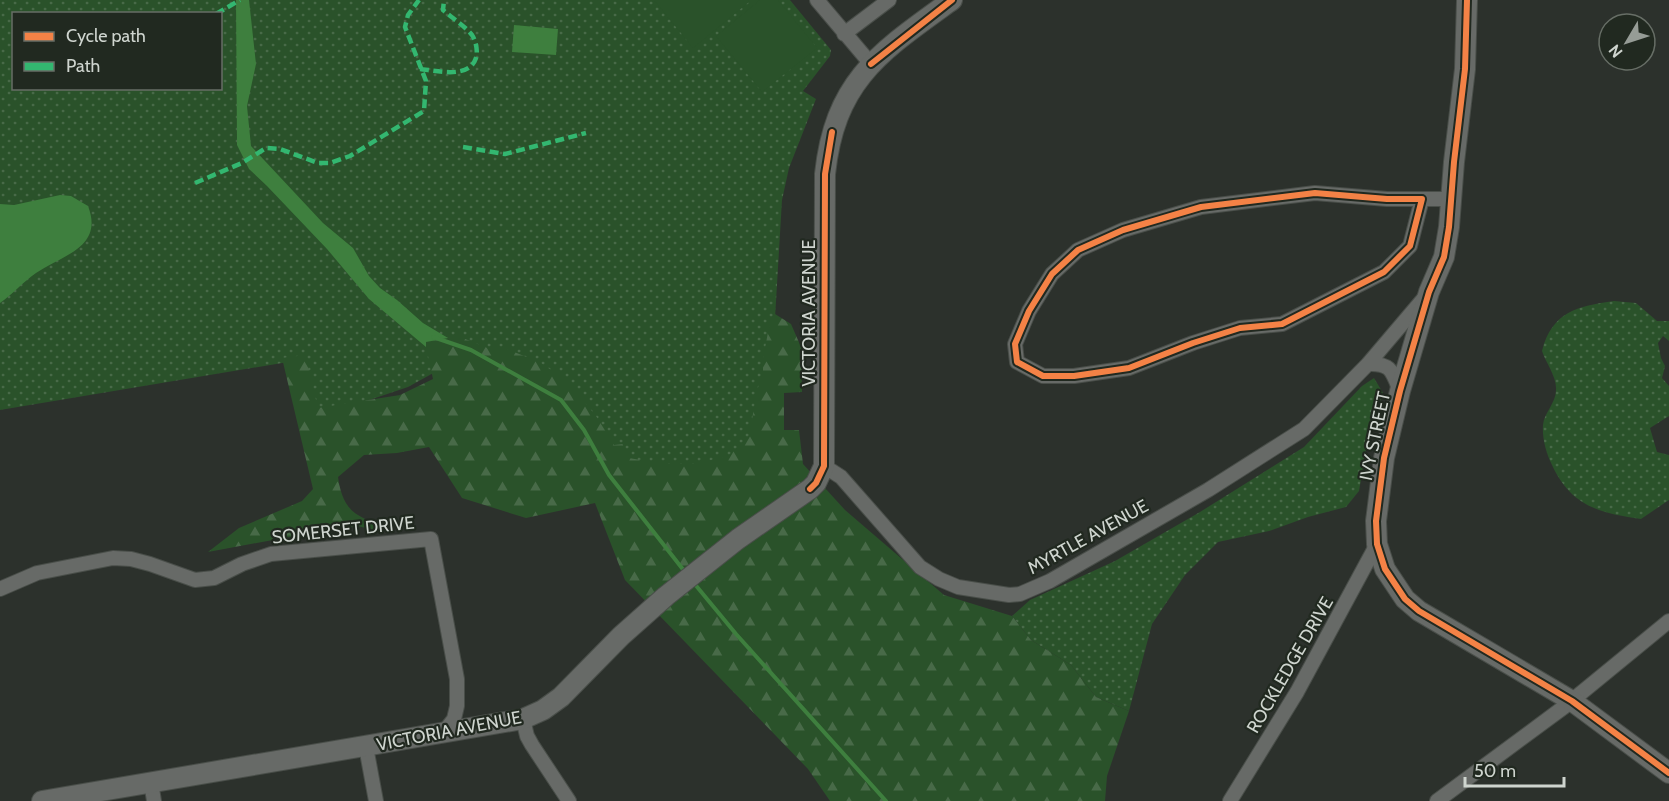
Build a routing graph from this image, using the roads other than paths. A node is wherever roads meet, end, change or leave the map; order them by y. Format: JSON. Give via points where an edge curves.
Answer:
{"nodes":[{"id":1,"x":817,"y":0,"type":"edge"},
{"id":2,"x":889,"y":0,"type":"edge"},
{"id":3,"x":952,"y":0,"type":"edge"},
{"id":4,"x":1467,"y":0,"type":"edge"},
{"id":5,"x":844,"y":34,"type":"junction"},
{"id":6,"x":871,"y":64,"type":"junction"},
{"id":7,"x":1422,"y":199,"type":"junction"},
{"id":8,"x":1452,"y":199,"type":"junction"},
{"id":9,"x":1430,"y":292,"type":"junction"},
{"id":10,"x":1368,"y":364,"type":"junction"},
{"id":11,"x":1400,"y":391,"type":"junction"},
{"id":12,"x":824,"y":466,"type":"junction"},
{"id":13,"x":1377,"y":544,"type":"junction"},
{"id":14,"x":0,"y":589,"type":"edge"},
{"id":15,"x":1669,"y":621,"type":"edge"},
{"id":16,"x":1572,"y":700,"type":"junction"},
{"id":17,"x":523,"y":719,"type":"junction"},
{"id":18,"x":443,"y":733,"type":"junction"},
{"id":19,"x":366,"y":747,"type":"junction"},
{"id":20,"x":1669,"y":773,"type":"edge"},
{"id":21,"x":153,"y":792,"type":"edge"},
{"id":22,"x":42,"y":801,"type":"edge"},
{"id":23,"x":376,"y":801,"type":"edge"},
{"id":24,"x":569,"y":801,"type":"edge"},
{"id":25,"x":1230,"y":801,"type":"edge"},
{"id":26,"x":1437,"y":801,"type":"edge"}],
"edges":[{"from":1,"to":5,"type":"street"},
{"from":2,"to":5,"type":"street"},
{"from":3,"to":6,"type":"street","name":"VICTORIA AVENUE"},
{"from":4,"to":8,"type":"street","name":"IVY STREET","via":[[1465,69]]},
{"from":5,"to":6,"type":"street"},
{"from":6,"to":12,"type":"street","name":"VICTORIA AVENUE","via":[[843,102],[826,161]]},
{"from":7,"to":7,"type":"street","via":[[1410,246],[1384,272],[1282,324],[1240,328],[1129,368],[1074,376],[1043,376],[1017,362],[1015,344],[1029,311],[1053,274],[1078,250],[1123,230],[1201,207],[1315,193]]},
{"from":7,"to":8,"type":"street"},
{"from":8,"to":9,"type":"street","name":"IVY STREET","via":[[1444,257]]},
{"from":9,"to":10,"type":"street","name":"MYRTLE AVENUE"},
{"from":9,"to":11,"type":"street","name":"IVY STREET"},
{"from":10,"to":11,"type":"street","via":[[1388,367]]},
{"from":10,"to":12,"type":"street","name":"MYRTLE AVENUE","via":[[1304,429],[1281,446],[1050,581],[1020,594],[958,587],[930,573],[905,551],[841,477]]},
{"from":11,"to":13,"type":"street","name":"IVY STREET","via":[[1378,492]]},
{"from":12,"to":17,"type":"street","name":"VICTORIA AVENUE","via":[[810,489],[666,596],[561,697]]},
{"from":13,"to":16,"type":"street","name":"IVY STREET","via":[[1393,583],[1419,611]]},
{"from":13,"to":25,"type":"street","name":"ROCKLEDGE DRIVE","via":[[1297,692]]},
{"from":14,"to":18,"type":"street","name":"SOMERSET DRIVE","via":[[37,573],[112,558],[150,564],[195,580],[214,578],[271,554],[431,539],[457,679],[453,723]]},
{"from":15,"to":16,"type":"street"},
{"from":16,"to":20,"type":"street","name":"IVY STREET"},
{"from":16,"to":26,"type":"street"},
{"from":17,"to":18,"type":"street","name":"VICTORIA AVENUE"},
{"from":17,"to":24,"type":"street","via":[[532,745]]},
{"from":18,"to":19,"type":"street","name":"VICTORIA AVENUE"},
{"from":19,"to":21,"type":"street","name":"VICTORIA AVENUE"},
{"from":19,"to":23,"type":"street"},
{"from":21,"to":22,"type":"street","name":"VICTORIA AVENUE"}]}
